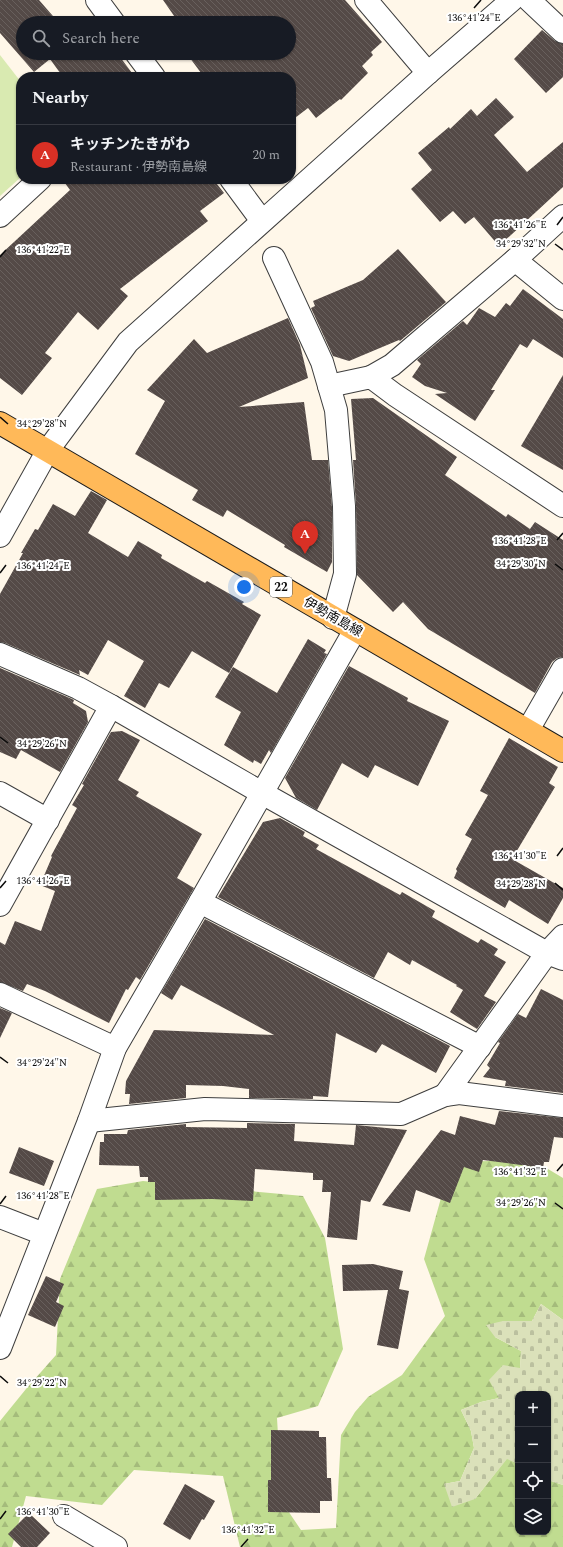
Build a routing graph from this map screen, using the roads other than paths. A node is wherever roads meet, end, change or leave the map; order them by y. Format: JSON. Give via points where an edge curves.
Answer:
{"nodes":[{"id":1,"x":97,"y":0,"type":"edge"},
{"id":2,"x":366,"y":0,"type":"edge"},
{"id":3,"x":512,"y":0,"type":"edge"},
{"id":4,"x":530,"y":0,"type":"edge"},
{"id":5,"x":109,"y":16,"type":"edge"},
{"id":6,"x":563,"y":32,"type":"edge"},
{"id":7,"x":141,"y":60,"type":"edge"},
{"id":8,"x":150,"y":72,"type":"edge"},
{"id":9,"x":428,"y":74,"type":"junction"},
{"id":10,"x":35,"y":184,"type":"edge"},
{"id":11,"x":235,"y":184,"type":"edge"},
{"id":12,"x":0,"y":216,"type":"edge"},
{"id":13,"x":563,"y":216,"type":"edge"},
{"id":14,"x":262,"y":221,"type":"junction"},
{"id":15,"x":274,"y":258,"type":"dead end"},
{"id":16,"x":515,"y":260,"type":"junction"},
{"id":17,"x":563,"y":299,"type":"edge"},
{"id":18,"x":371,"y":377,"type":"junction"},
{"id":19,"x":329,"y":386,"type":"junction"},
{"id":20,"x":0,"y":422,"type":"edge"},
{"id":21,"x":48,"y":450,"type":"junction"},
{"id":22,"x":563,"y":506,"type":"edge"},
{"id":23,"x":0,"y":536,"type":"edge"},
{"id":24,"x":334,"y":618,"type":"junction"},
{"id":25,"x":355,"y":630,"type":"junction"},
{"id":26,"x":0,"y":654,"type":"edge"},
{"id":27,"x":563,"y":669,"type":"edge"},
{"id":28,"x":111,"y":706,"type":"junction"},
{"id":29,"x":528,"y":730,"type":"junction"},
{"id":30,"x":563,"y":751,"type":"edge"},
{"id":31,"x":262,"y":792,"type":"junction"},
{"id":32,"x":0,"y":793,"type":"edge"},
{"id":33,"x":48,"y":820,"type":"junction"},
{"id":34,"x":200,"y":902,"type":"junction"},
{"id":35,"x":0,"y":905,"type":"edge"},
{"id":36,"x":563,"y":936,"type":"edge"},
{"id":37,"x":555,"y":956,"type":"edge"},
{"id":38,"x":0,"y":994,"type":"edge"},
{"id":39,"x":480,"y":1047,"type":"junction"},
{"id":40,"x":115,"y":1048,"type":"junction"},
{"id":41,"x":445,"y":1095,"type":"junction"},
{"id":42,"x":563,"y":1106,"type":"edge"},
{"id":43,"x":89,"y":1121,"type":"junction"},
{"id":44,"x":0,"y":1217,"type":"edge"},
{"id":45,"x":44,"y":1234,"type":"junction"},
{"id":46,"x":0,"y":1348,"type":"edge"},
{"id":47,"x":64,"y":1516,"type":"dead end"},
{"id":48,"x":116,"y":1547,"type":"edge"}],
"edges":[{"from":1,"to":5,"type":"street"},
{"from":2,"to":9,"type":"street"},
{"from":3,"to":9,"type":"street"},
{"from":4,"to":6,"type":"street"},
{"from":7,"to":8,"type":"street"},
{"from":9,"to":14,"type":"street"},
{"from":10,"to":12,"type":"street"},
{"from":11,"to":14,"type":"street"},
{"from":13,"to":16,"type":"street"},
{"from":14,"to":21,"type":"street","via":[[128,342]]},
{"from":15,"to":19,"type":"street","via":[[322,362]]},
{"from":16,"to":17,"type":"street"},
{"from":16,"to":18,"type":"street","via":[[392,365]]},
{"from":18,"to":19,"type":"street"},
{"from":18,"to":22,"type":"street"},
{"from":19,"to":24,"type":"street","via":[[336,410],[344,506],[345,574]]},
{"from":20,"to":21,"type":"main road","name":"伊勢南島線","number":"22"},
{"from":21,"to":23,"type":"street"},
{"from":21,"to":24,"type":"main road","name":"伊勢南島線","number":"22"},
{"from":24,"to":25,"type":"main road","name":"伊勢南島線","number":"22"},
{"from":25,"to":29,"type":"main road","name":"伊勢南島線","number":"22"},
{"from":25,"to":31,"type":"street"},
{"from":26,"to":28,"type":"street","via":[[78,688]]},
{"from":27,"to":29,"type":"street"},
{"from":28,"to":31,"type":"street"},
{"from":28,"to":33,"type":"street"},
{"from":29,"to":30,"type":"main road","name":"伊勢南島線","number":"22"},
{"from":31,"to":34,"type":"street"},
{"from":31,"to":37,"type":"street"},
{"from":32,"to":33,"type":"street"},
{"from":33,"to":35,"type":"street"},
{"from":34,"to":39,"type":"street"},
{"from":34,"to":40,"type":"street"},
{"from":36,"to":37,"type":"street"},
{"from":37,"to":39,"type":"street"},
{"from":38,"to":40,"type":"street"},
{"from":39,"to":41,"type":"street"},
{"from":40,"to":43,"type":"street"},
{"from":41,"to":42,"type":"street","via":[[459,1093]]},
{"from":41,"to":43,"type":"street","via":[[401,1114],[205,1108]]},
{"from":43,"to":45,"type":"street"},
{"from":44,"to":45,"type":"street"},
{"from":45,"to":46,"type":"street"},
{"from":47,"to":48,"type":"street"}]}
